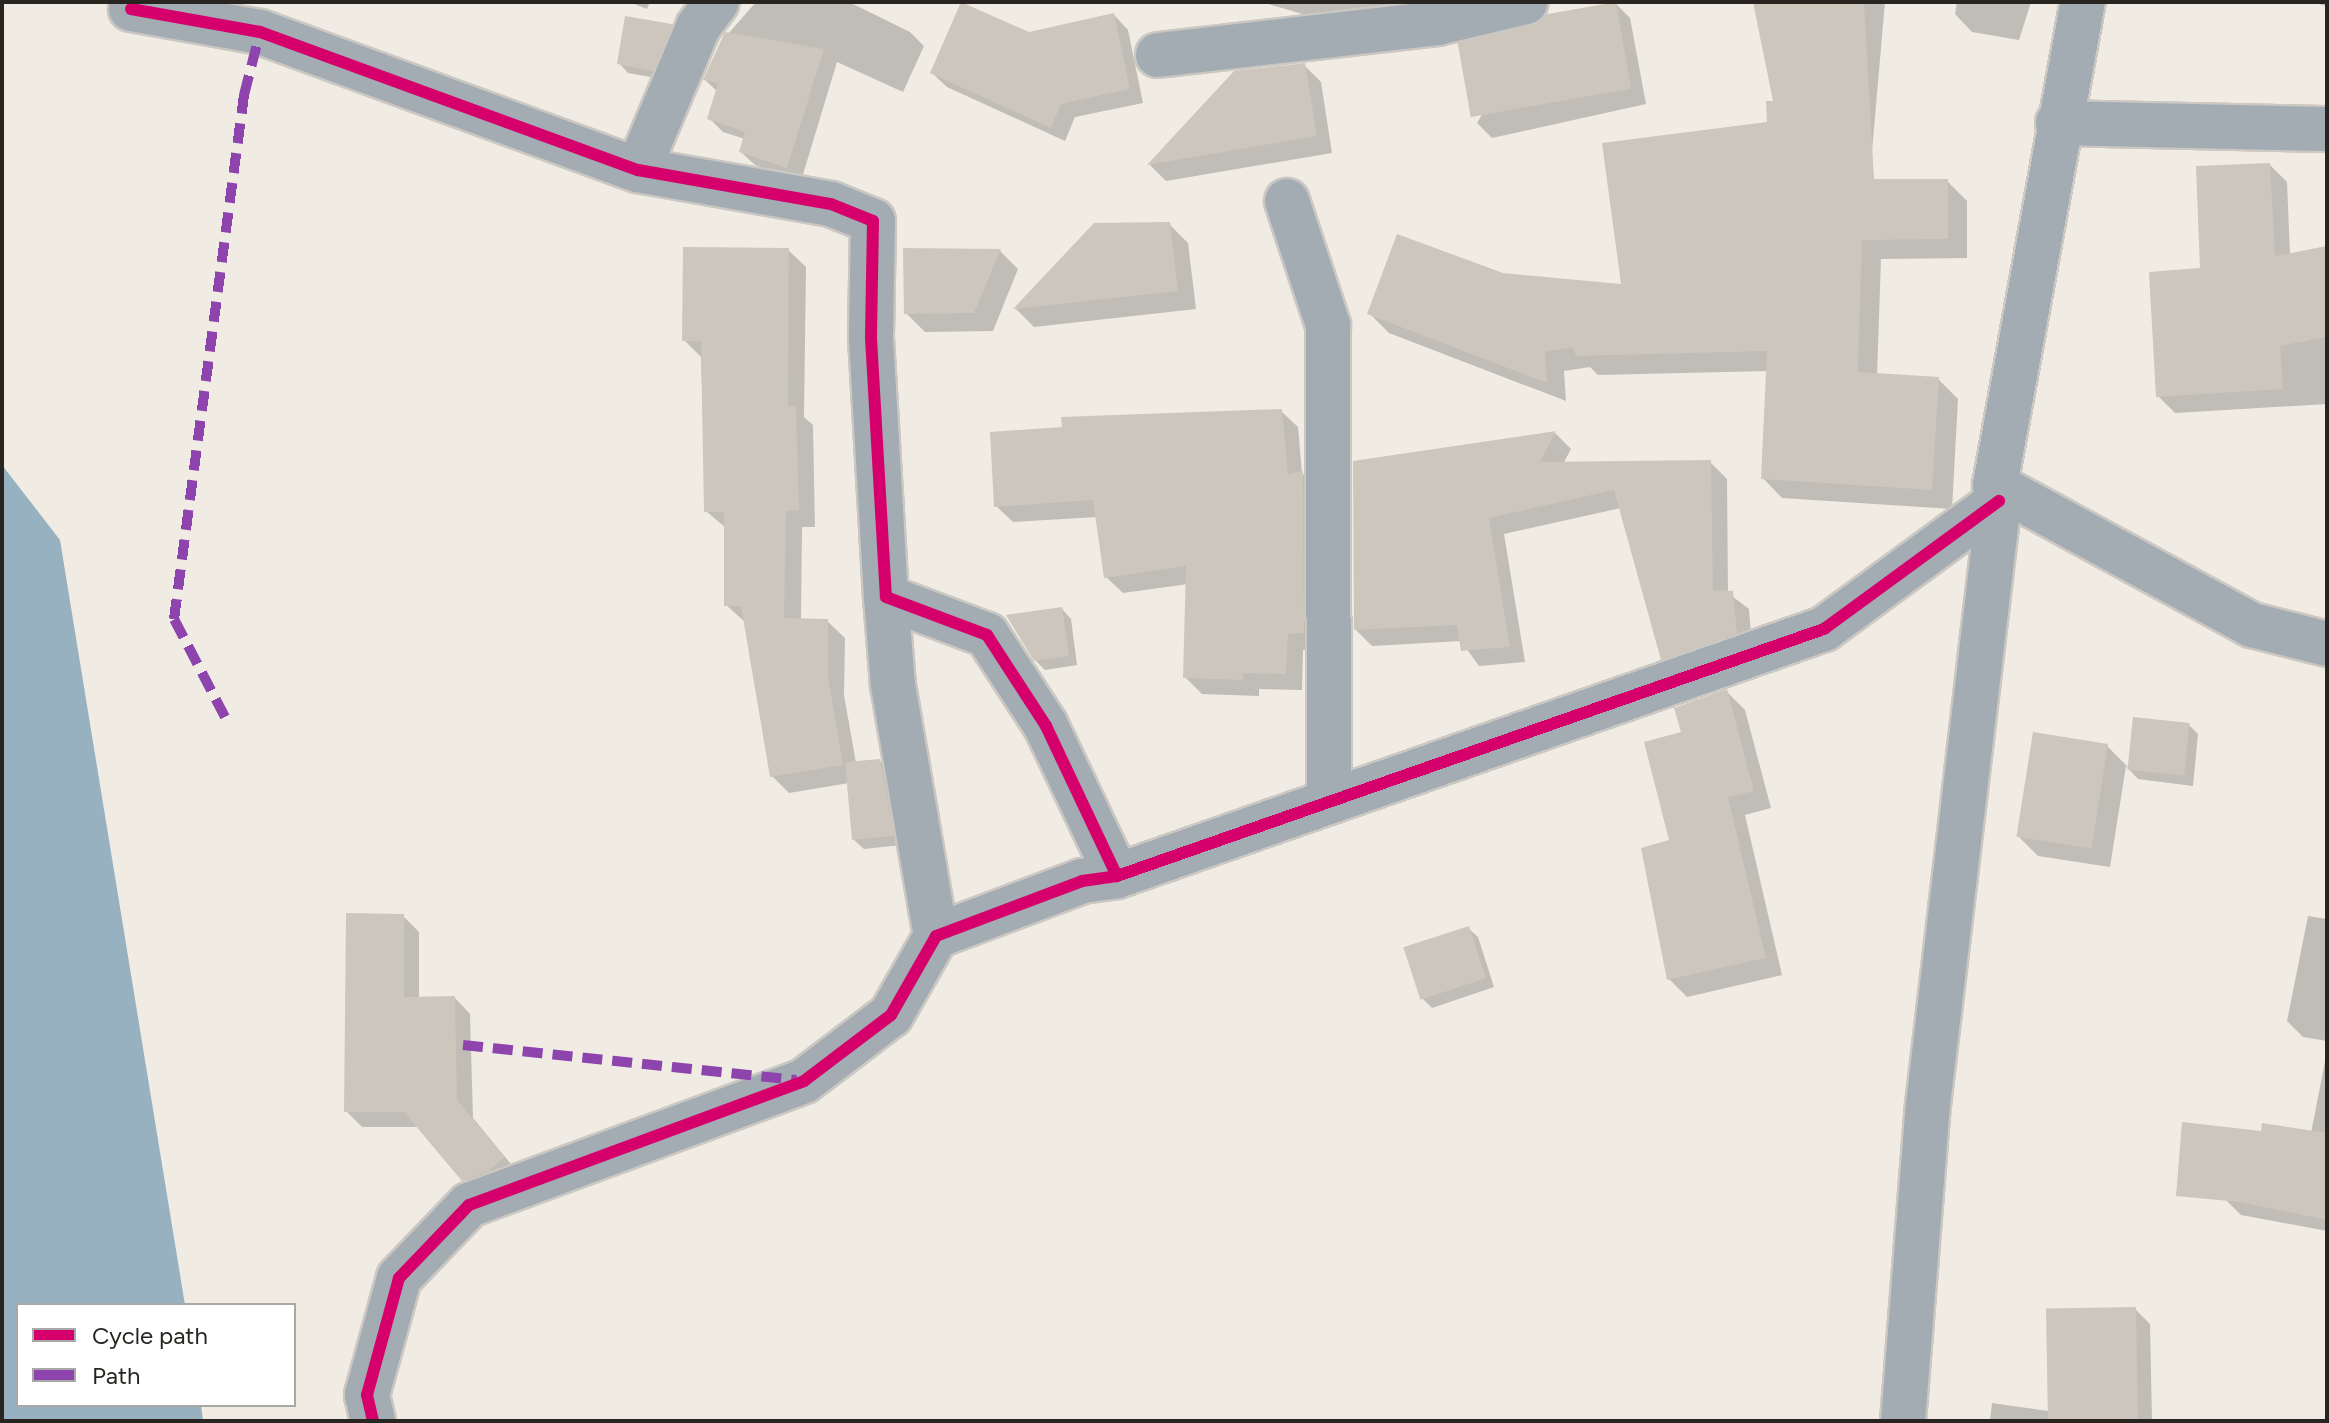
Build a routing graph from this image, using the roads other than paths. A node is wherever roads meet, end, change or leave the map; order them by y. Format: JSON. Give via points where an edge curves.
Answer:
{"nodes":[{"id":1,"x":717,"y":2,"type":"edge"},
{"id":2,"x":1526,"y":2,"type":"edge"},
{"id":3,"x":2083,"y":2,"type":"edge"},
{"id":4,"x":131,"y":9,"type":"dead end"},
{"id":5,"x":1436,"y":12,"type":"edge"},
{"id":6,"x":1158,"y":55,"type":"dead end"},
{"id":7,"x":2058,"y":123,"type":"junction"},
{"id":8,"x":2327,"y":129,"type":"edge"},
{"id":9,"x":638,"y":170,"type":"junction"},
{"id":10,"x":1287,"y":201,"type":"dead end"},
{"id":11,"x":1997,"y":493,"type":"junction"},
{"id":12,"x":886,"y":597,"type":"junction"},
{"id":13,"x":2327,"y":644,"type":"edge"},
{"id":14,"x":1329,"y":800,"type":"junction"},
{"id":15,"x":1117,"y":876,"type":"junction"},
{"id":16,"x":936,"y":936,"type":"junction"},
{"id":17,"x":373,"y":1421,"type":"edge"},
{"id":18,"x":1903,"y":1421,"type":"edge"}],
"edges":[{"from":1,"to":9,"type":"street","via":[[698,27]]},
{"from":2,"to":5,"type":"street"},
{"from":3,"to":7,"type":"street"},
{"from":4,"to":9,"type":"street","via":[[260,32]]},
{"from":5,"to":6,"type":"street"},
{"from":7,"to":8,"type":"street"},
{"from":7,"to":11,"type":"street"},
{"from":9,"to":12,"type":"street","via":[[831,204],[873,221],[871,338]]},
{"from":10,"to":14,"type":"street","via":[[1328,325]]},
{"from":11,"to":13,"type":"street","via":[[2252,625]]},
{"from":11,"to":14,"type":"street","via":[[1824,629]]},
{"from":11,"to":18,"type":"street","via":[[1928,1105]]},
{"from":12,"to":15,"type":"street","via":[[987,635],[1046,726]]},
{"from":12,"to":16,"type":"street","via":[[893,685]]},
{"from":14,"to":15,"type":"street"},
{"from":15,"to":16,"type":"street","via":[[1082,881]]},
{"from":16,"to":17,"type":"street","via":[[891,1015],[804,1081],[469,1205],[399,1278],[367,1395]]}]}
